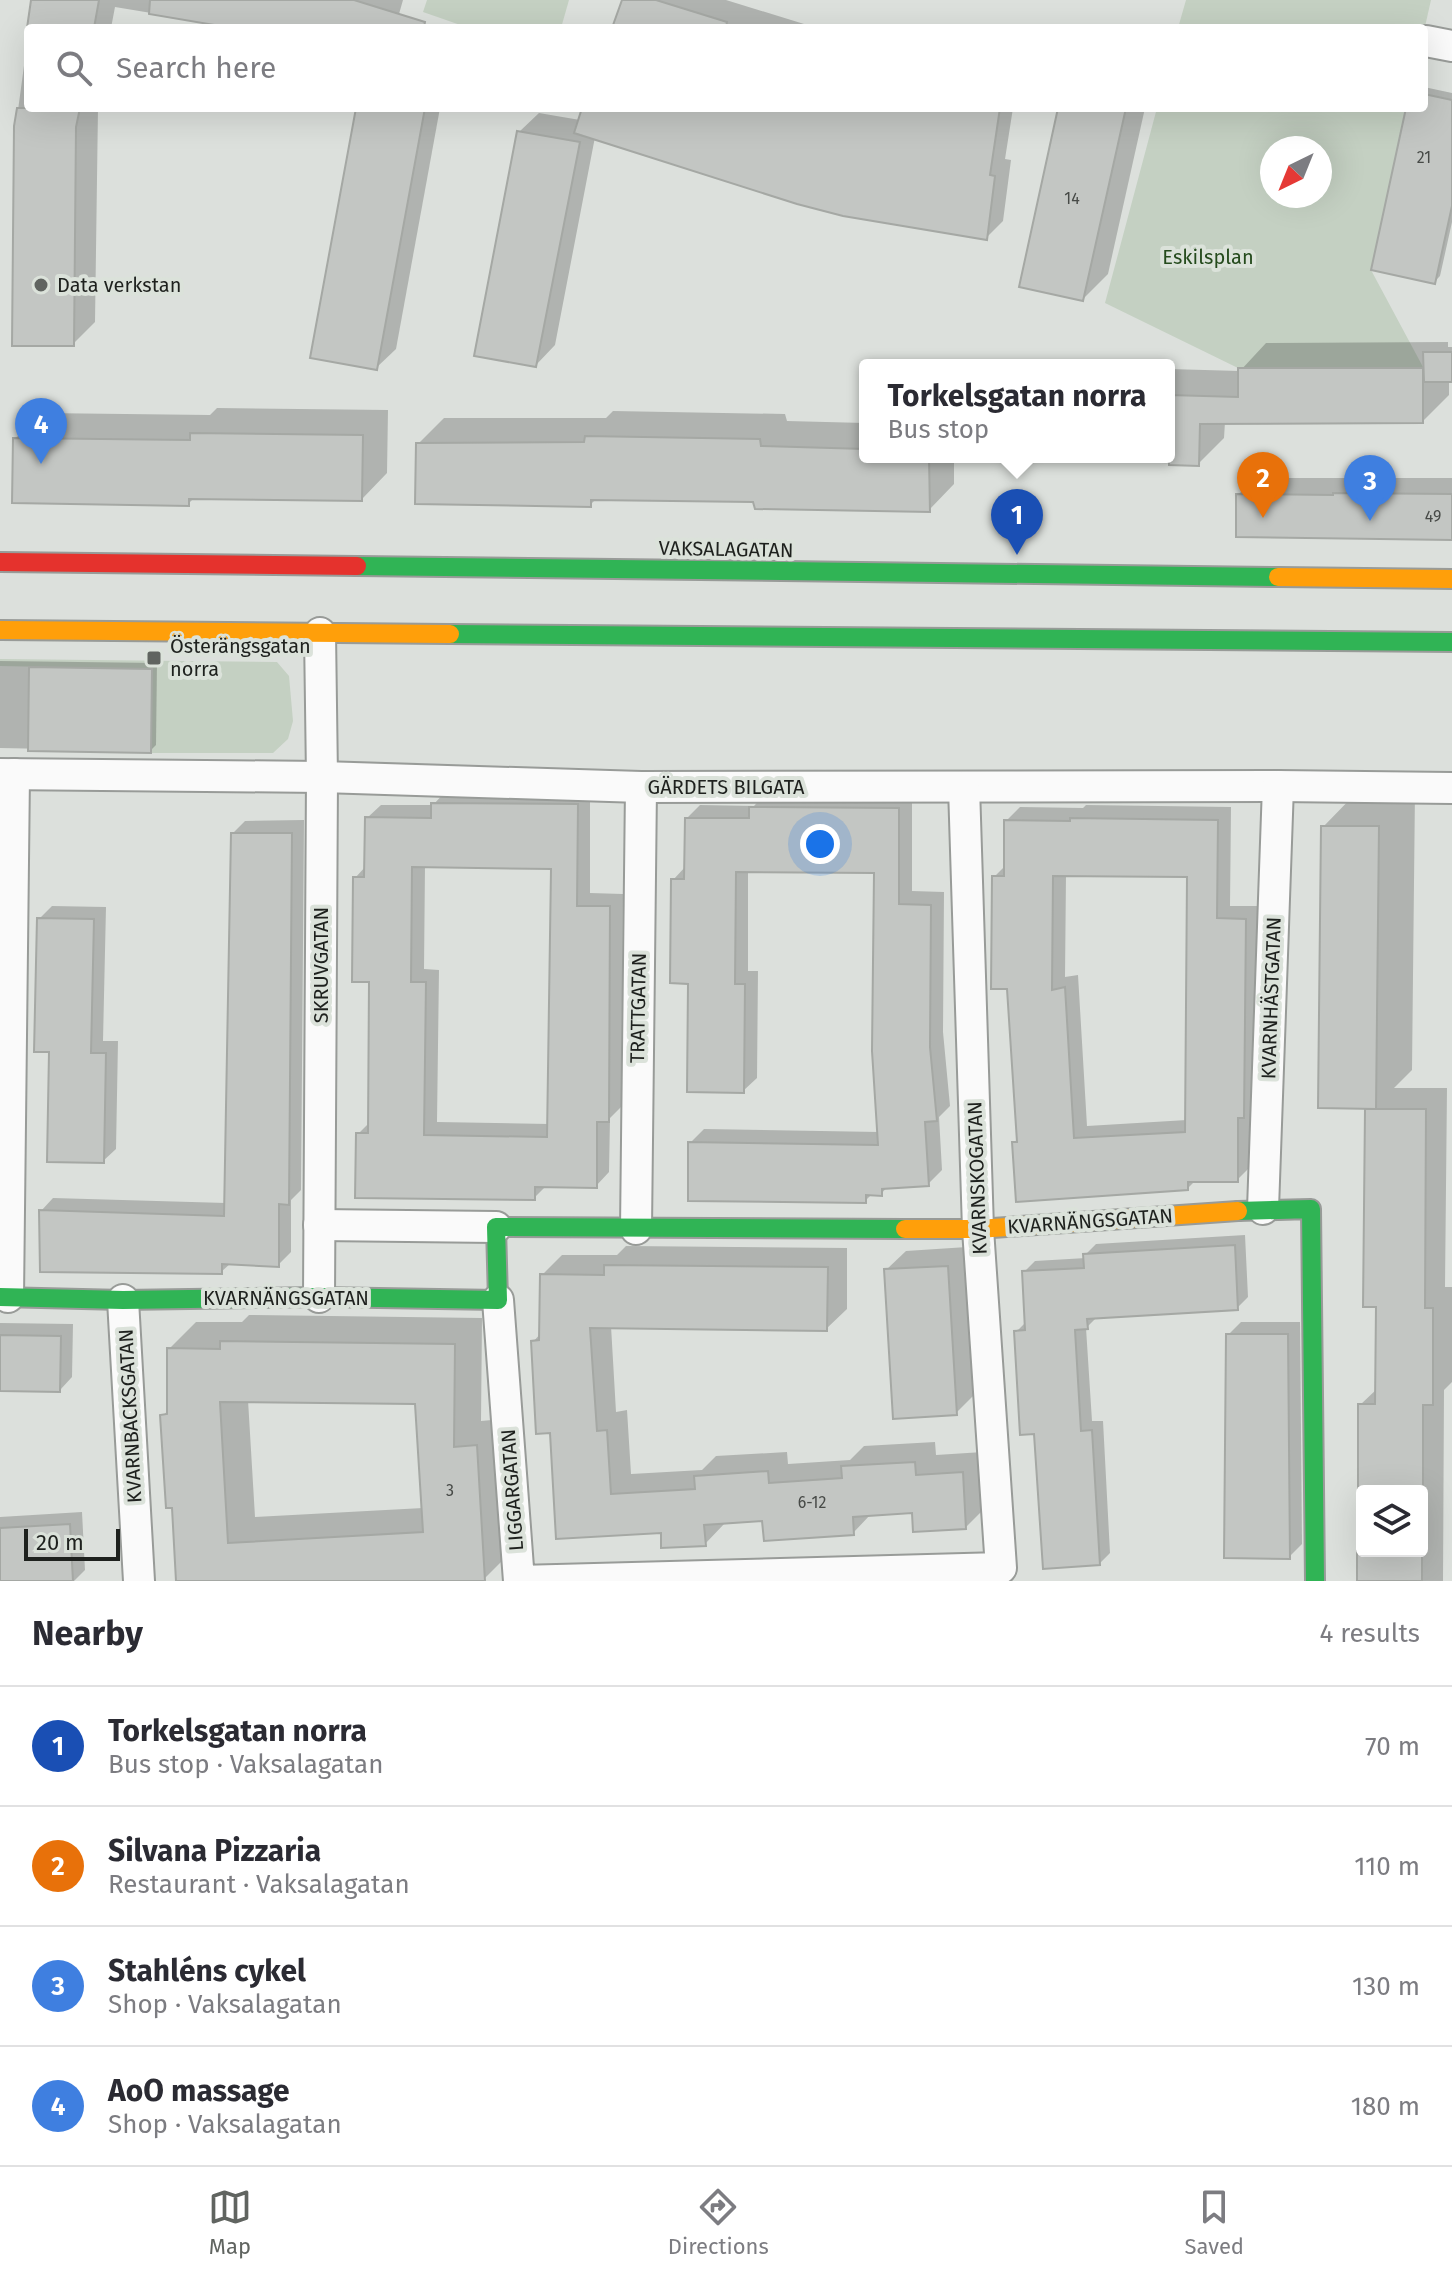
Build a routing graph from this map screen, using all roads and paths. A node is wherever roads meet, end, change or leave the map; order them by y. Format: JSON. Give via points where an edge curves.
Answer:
{"nodes":[{"id":1,"x":0,"y":562,"type":"edge"},
{"id":2,"x":1452,"y":579,"type":"edge"},
{"id":3,"x":0,"y":630,"type":"edge"},
{"id":4,"x":320,"y":633,"type":"junction"},
{"id":5,"x":1452,"y":642,"type":"edge"},
{"id":6,"x":7,"y":774,"type":"edge"},
{"id":7,"x":322,"y":777,"type":"junction"},
{"id":8,"x":1278,"y":786,"type":"junction"},
{"id":9,"x":641,"y":787,"type":"junction"},
{"id":10,"x":964,"y":787,"type":"junction"},
{"id":11,"x":1452,"y":788,"type":"edge"},
{"id":12,"x":1263,"y":1209,"type":"junction"},
{"id":13,"x":319,"y":1225,"type":"junction"},
{"id":14,"x":496,"y":1227,"type":"junction"},
{"id":15,"x":636,"y":1229,"type":"junction"},
{"id":16,"x":978,"y":1229,"type":"junction"},
{"id":17,"x":4,"y":1297,"type":"edge"},
{"id":18,"x":319,"y":1297,"type":"junction"},
{"id":19,"x":123,"y":1300,"type":"junction"},
{"id":20,"x":498,"y":1300,"type":"junction"},
{"id":21,"x":1001,"y":1568,"type":"joint"},
{"id":22,"x":139,"y":1581,"type":"edge"},
{"id":23,"x":1315,"y":1581,"type":"edge"}],
"edges":[{"from":1,"to":2,"type":"main road","name":"VAKSALAGATAN"},
{"from":3,"to":4,"type":"main road"},
{"from":4,"to":5,"type":"main road"},
{"from":4,"to":7,"type":"street","name":"SKRUVGATAN"},
{"from":6,"to":7,"type":"street","name":"GÄRDETS BILGATA"},
{"from":6,"to":17,"type":"street"},
{"from":7,"to":9,"type":"street","name":"GÄRDETS BILGATA"},
{"from":7,"to":13,"type":"street","name":"SKRUVGATAN"},
{"from":8,"to":10,"type":"street","name":"GÄRDETS BILGATA"},
{"from":8,"to":11,"type":"street","name":"GÄRDETS BILGATA"},
{"from":8,"to":12,"type":"street","name":"KVARNHÄSTGATAN"},
{"from":9,"to":10,"type":"street","name":"GÄRDETS BILGATA"},
{"from":9,"to":15,"type":"street","name":"TRATTGATAN"},
{"from":10,"to":16,"type":"street","name":"KVARNSKOGATAN"},
{"from":12,"to":16,"type":"main road","name":"KVARNÄNGSGATAN"},
{"from":12,"to":23,"type":"main road","name":"KVARNÄNGSGATAN","via":[[1311,1209]]},
{"from":13,"to":14,"type":"street","name":"KVARNÄNGSGATAN"},
{"from":13,"to":18,"type":"street","name":"SKRUVGATAN"},
{"from":14,"to":15,"type":"main road","name":"KVARNÄNGSGATAN"},
{"from":14,"to":20,"type":"main road"},
{"from":15,"to":16,"type":"main road","name":"KVARNÄNGSGATAN"},
{"from":16,"to":21,"type":"street","name":"KVARNSKOGATAN"},
{"from":17,"to":19,"type":"main road","name":"KVARNÄNGSGATAN"},
{"from":18,"to":19,"type":"main road","name":"KVARNÄNGSGATAN"},
{"from":18,"to":20,"type":"main road","name":"KVARNÄNGSGATAN"},
{"from":19,"to":22,"type":"street","name":"KVARNBACKSGATAN"},
{"from":20,"to":21,"type":"street","name":"LIGGARGATAN","via":[[519,1581]]}]}
